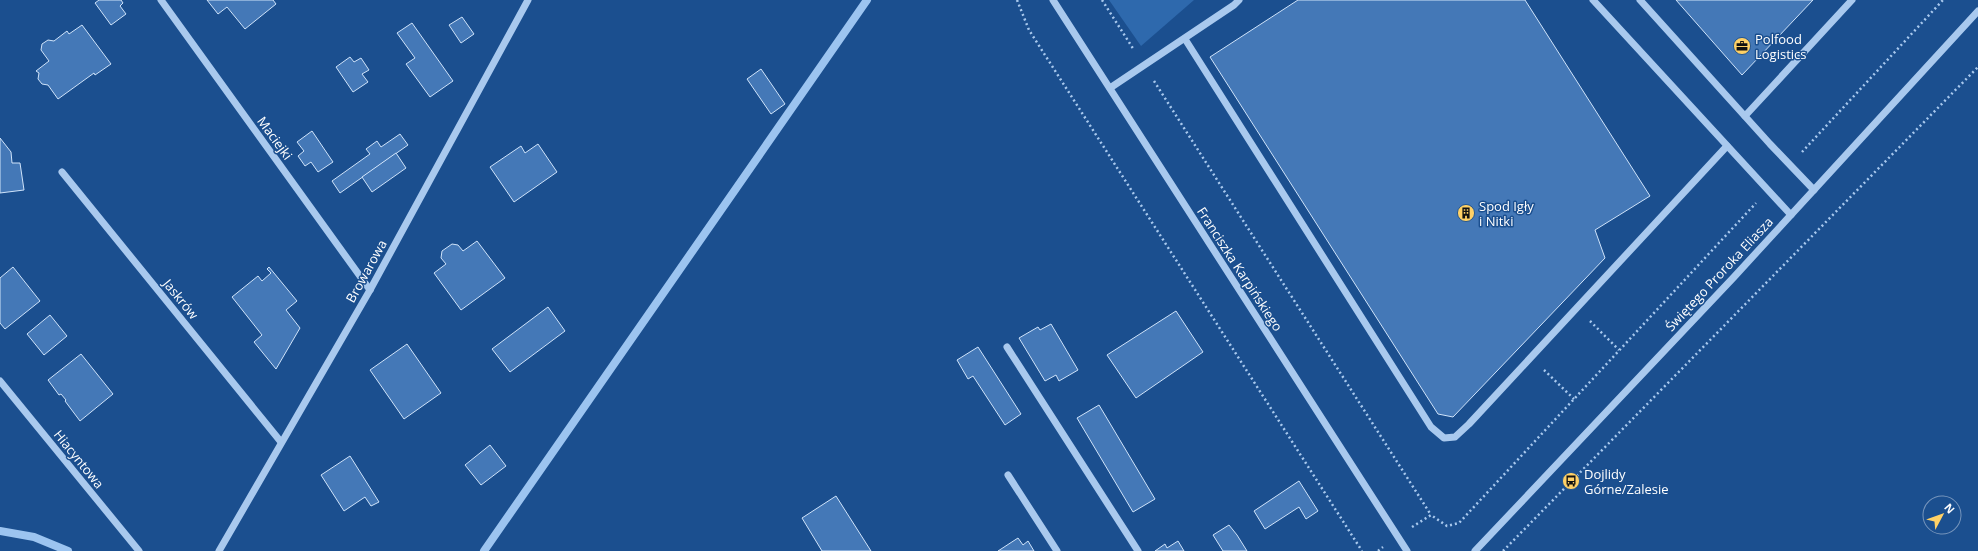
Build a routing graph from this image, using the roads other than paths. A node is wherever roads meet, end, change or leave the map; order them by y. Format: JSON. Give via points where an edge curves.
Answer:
{"nodes":[{"id":1,"x":161,"y":0,"type":"edge"},
{"id":2,"x":528,"y":0,"type":"edge"},
{"id":3,"x":1053,"y":0,"type":"edge"},
{"id":4,"x":1239,"y":0,"type":"edge"},
{"id":5,"x":1593,"y":0,"type":"edge"},
{"id":6,"x":1640,"y":0,"type":"edge"},
{"id":7,"x":1852,"y":0,"type":"edge"},
{"id":8,"x":1978,"y":11,"type":"edge"},
{"id":9,"x":1184,"y":39,"type":"junction"},
{"id":10,"x":1110,"y":88,"type":"junction"},
{"id":11,"x":1745,"y":116,"type":"junction"},
{"id":12,"x":1728,"y":146,"type":"junction"},
{"id":13,"x":62,"y":172,"type":"dead end"},
{"id":14,"x":1814,"y":190,"type":"junction"},
{"id":15,"x":1791,"y":215,"type":"junction"},
{"id":16,"x":370,"y":290,"type":"junction"},
{"id":17,"x":1007,"y":347,"type":"dead end"},
{"id":18,"x":0,"y":382,"type":"edge"},
{"id":19,"x":281,"y":442,"type":"junction"},
{"id":20,"x":1008,"y":475,"type":"dead end"},
{"id":21,"x":139,"y":551,"type":"edge"},
{"id":22,"x":219,"y":551,"type":"edge"},
{"id":23,"x":1057,"y":551,"type":"edge"},
{"id":24,"x":1138,"y":551,"type":"edge"},
{"id":25,"x":1407,"y":551,"type":"edge"},
{"id":26,"x":1475,"y":551,"type":"edge"}],
"edges":[{"from":1,"to":16,"type":"street","name":"Maciejki"},
{"from":2,"to":16,"type":"street","name":"Browarowa"},
{"from":3,"to":10,"type":"street","name":"Franciszka Karpińskiego"},
{"from":4,"to":9,"type":"street","via":[[1234,6]]},
{"from":5,"to":12,"type":"street"},
{"from":6,"to":11,"type":"street"},
{"from":7,"to":11,"type":"street"},
{"from":8,"to":14,"type":"street","name":"Świętego Proroka Eliasza"},
{"from":9,"to":10,"type":"street"},
{"from":9,"to":12,"type":"street","via":[[1432,427],[1444,438],[1455,437],[1468,424]]},
{"from":10,"to":25,"type":"street","name":"Franciszka Karpińskiego"},
{"from":11,"to":14,"type":"street"},
{"from":12,"to":15,"type":"street"},
{"from":13,"to":19,"type":"street","name":"Jaskrów"},
{"from":14,"to":15,"type":"street","name":"Świętego Proroka Eliasza"},
{"from":15,"to":26,"type":"street","name":"Świętego Proroka Eliasza"},
{"from":16,"to":19,"type":"street","name":"Browarowa"},
{"from":17,"to":24,"type":"street"},
{"from":18,"to":21,"type":"street","name":"Hiacyntowa"},
{"from":19,"to":22,"type":"street","name":"Browarowa"},
{"from":20,"to":23,"type":"street"}]}
